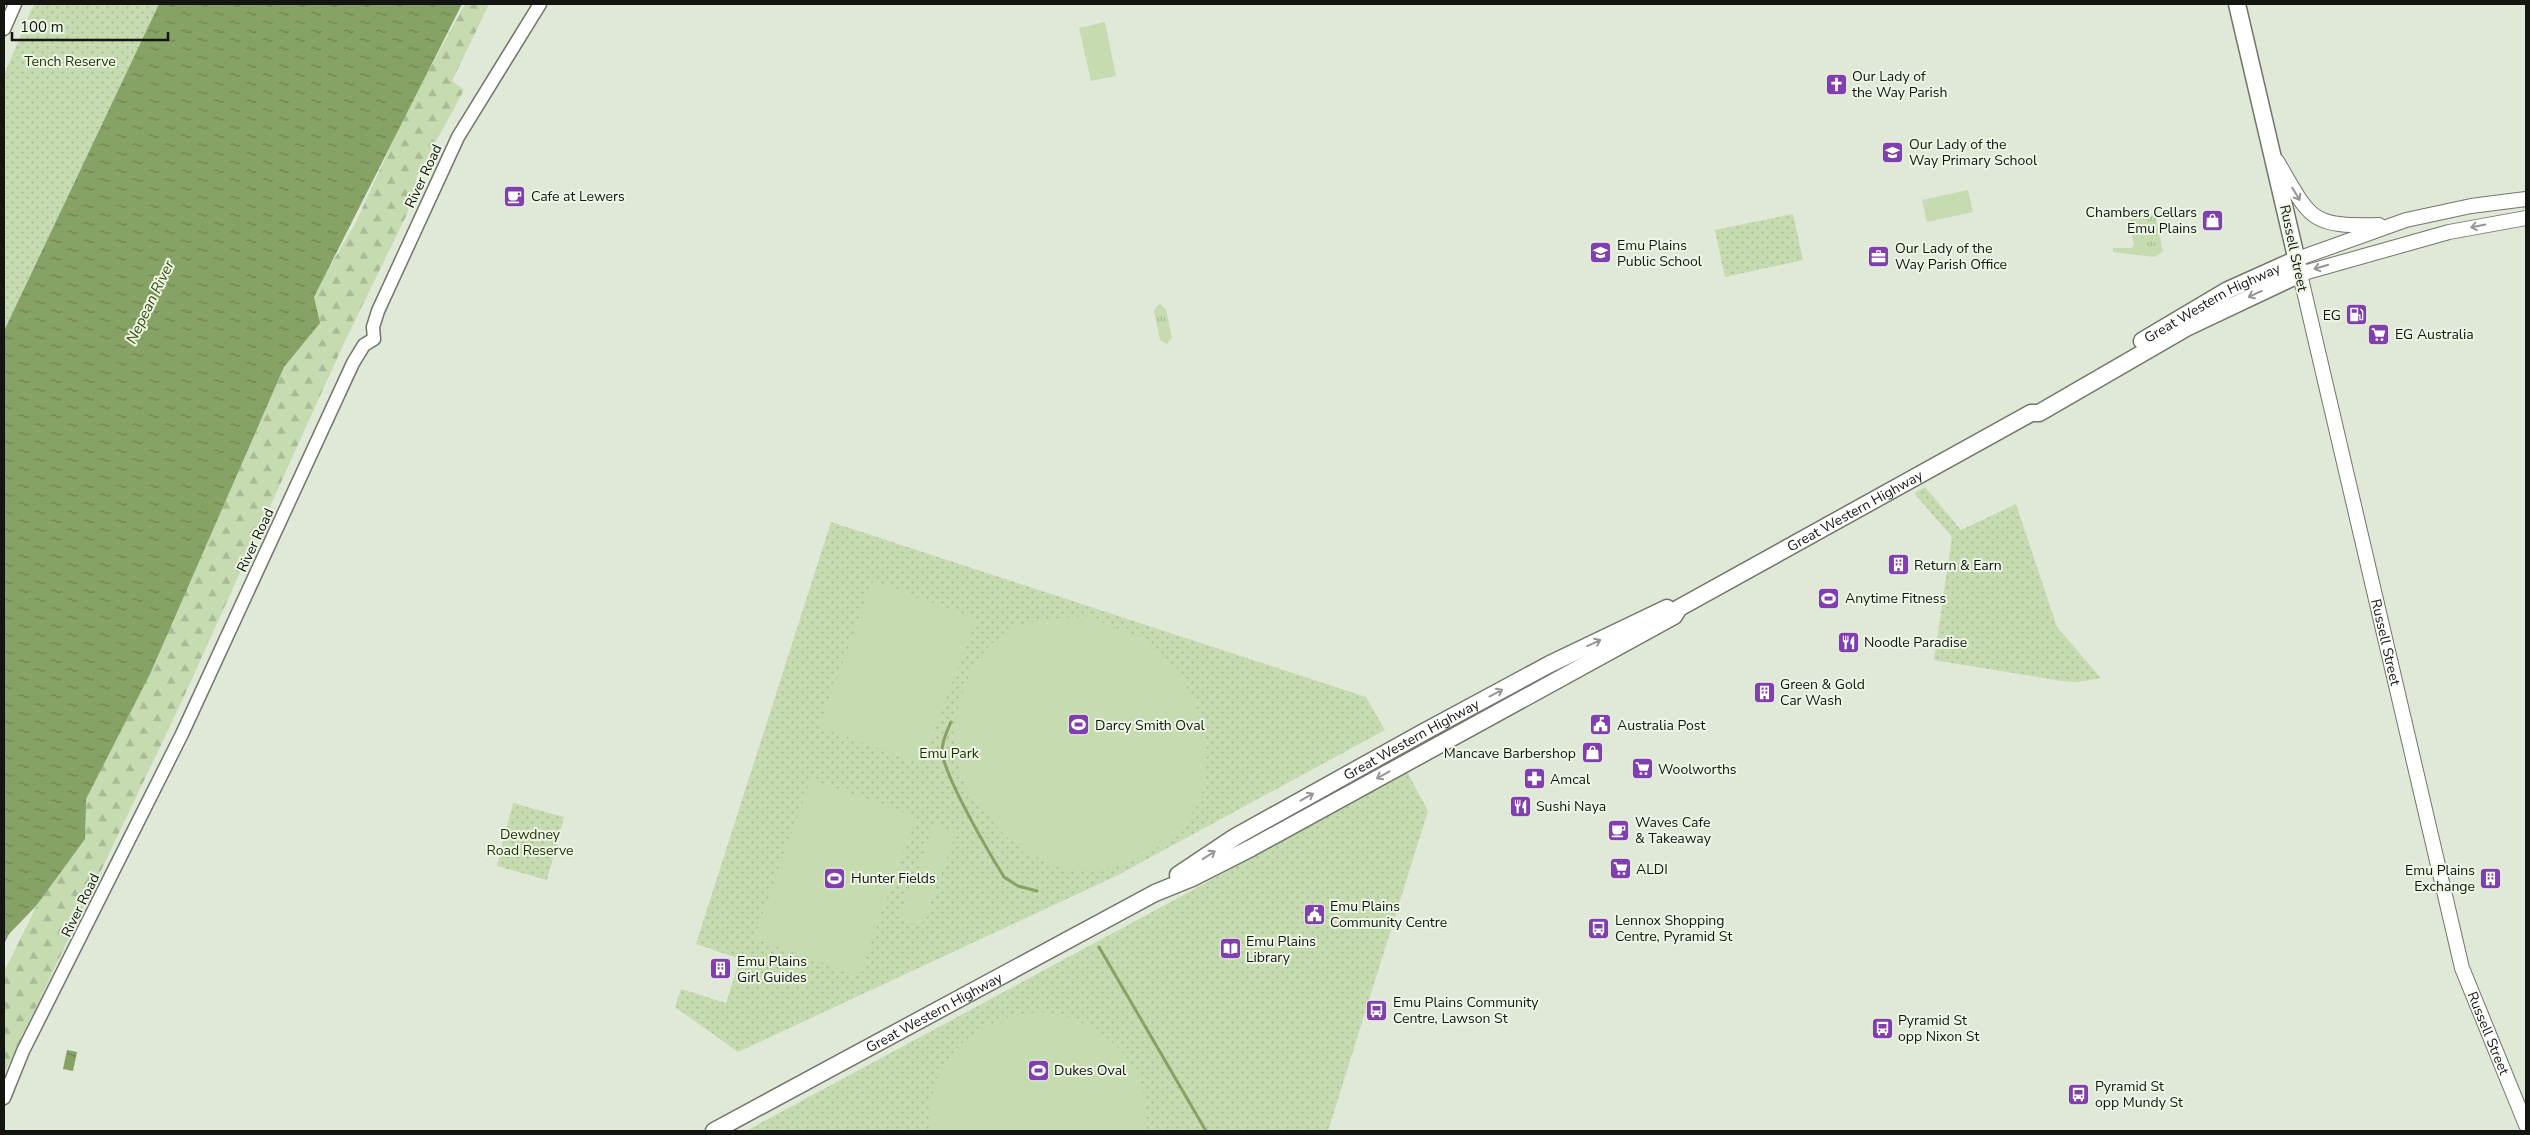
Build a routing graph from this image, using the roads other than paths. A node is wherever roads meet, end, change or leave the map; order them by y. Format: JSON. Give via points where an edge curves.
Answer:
{"nodes":[{"id":1,"x":15,"y":4,"type":"edge"},
{"id":2,"x":540,"y":4,"type":"edge"},
{"id":3,"x":2237,"y":4,"type":"edge"},
{"id":4,"x":4,"y":29,"type":"edge"},
{"id":5,"x":2272,"y":152,"type":"junction"},
{"id":6,"x":2526,"y":199,"type":"edge"},
{"id":7,"x":2526,"y":218,"type":"edge"},
{"id":8,"x":2392,"y":225,"type":"junction"},
{"id":9,"x":2298,"y":267,"type":"junction"},
{"id":10,"x":4,"y":1098,"type":"edge"},
{"id":11,"x":2526,"y":1125,"type":"edge"},
{"id":12,"x":714,"y":1131,"type":"edge"}],
"edges":[{"from":1,"to":4,"type":"street"},
{"from":2,"to":10,"type":"street","name":"River Road","via":[[458,137],[378,311],[373,327],[374,339],[364,345],[353,363],[182,734],[23,1051]]},
{"from":3,"to":5,"type":"highway","name":"Russell Street"},
{"from":5,"to":8,"type":"main road","name":"Russell Street","one_way":true,"via":[[2302,204],[2316,218],[2340,226]]},
{"from":5,"to":9,"type":"highway","name":"Russell Street"},
{"from":6,"to":8,"type":"main road","name":"Great Western Highway","via":[[2434,213]]},
{"from":7,"to":9,"type":"main road","name":"Great Western Highway","one_way":true},
{"from":8,"to":9,"type":"main road","name":"Great Western Highway"},
{"from":9,"to":11,"type":"main road","name":"Russell Street","via":[[2462,968]]},
{"from":9,"to":12,"type":"highway","name":"Great Western Highway","via":[[2236,286],[2170,323],[2031,413],[1679,608],[1670,607],[1550,664],[1422,733],[1235,838],[1155,893]]}]}
